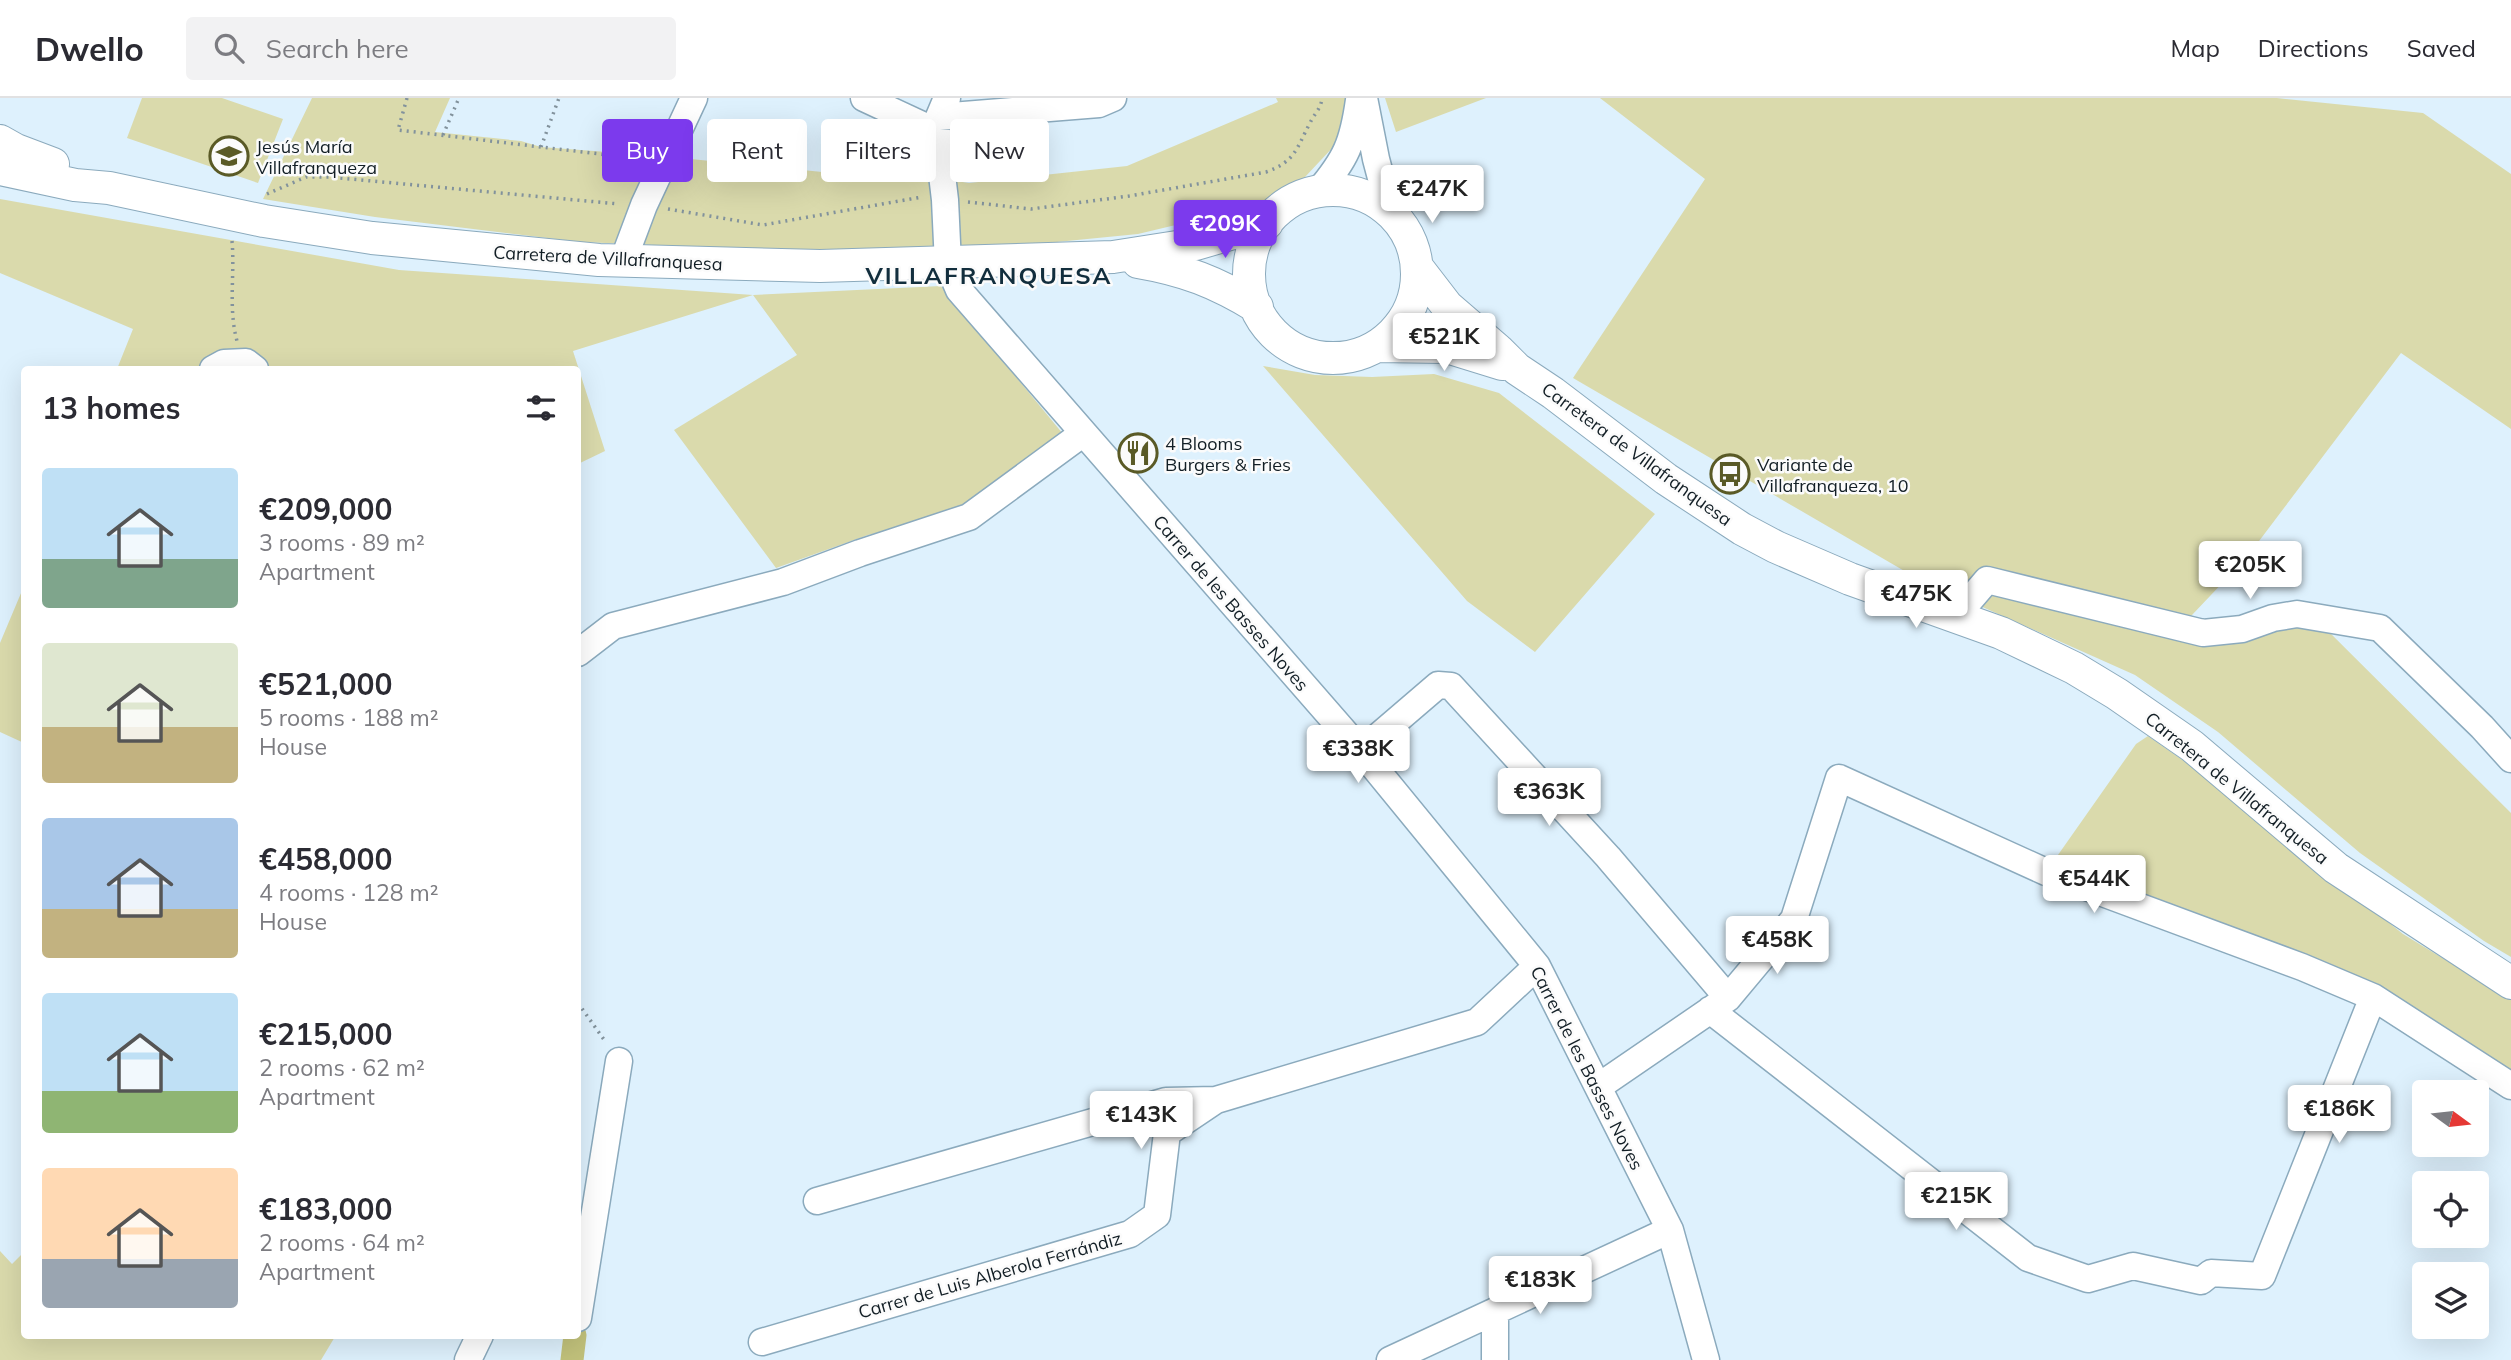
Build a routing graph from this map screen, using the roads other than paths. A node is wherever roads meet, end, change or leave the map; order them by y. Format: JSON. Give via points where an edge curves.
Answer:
{"nodes":[{"id":1,"x":694,"y":98,"type":"edge"},
{"id":2,"x":864,"y":98,"type":"edge"},
{"id":3,"x":1113,"y":98,"type":"edge"},
{"id":4,"x":1362,"y":98,"type":"edge"},
{"id":5,"x":941,"y":116,"type":"edge"},
{"id":6,"x":0,"y":141,"type":"edge"},
{"id":7,"x":0,"y":169,"type":"edge"},
{"id":8,"x":109,"y":188,"type":"junction"},
{"id":9,"x":1318,"y":192,"type":"junction"},
{"id":10,"x":1390,"y":212,"type":"junction"},
{"id":11,"x":1267,"y":223,"type":"junction"},
{"id":12,"x":1113,"y":257,"type":"junction"},
{"id":13,"x":623,"y":261,"type":"junction"},
{"id":14,"x":948,"y":264,"type":"junction"},
{"id":15,"x":1417,"y":267,"type":"junction"},
{"id":16,"x":1256,"y":307,"type":"junction"},
{"id":17,"x":1377,"y":346,"type":"junction"},
{"id":18,"x":251,"y":365,"type":"edge"},
{"id":19,"x":218,"y":366,"type":"edge"},
{"id":20,"x":1517,"y":369,"type":"junction"},
{"id":21,"x":1082,"y":434,"type":"junction"},
{"id":22,"x":1957,"y":615,"type":"junction"},
{"id":23,"x":581,"y":651,"type":"edge"},
{"id":24,"x":1361,"y":751,"type":"junction"},
{"id":25,"x":2511,"y":759,"type":"edge"},
{"id":26,"x":1537,"y":966,"type":"junction"},
{"id":27,"x":2511,"y":983,"type":"edge"},
{"id":28,"x":2373,"y":997,"type":"junction"},
{"id":29,"x":1719,"y":1004,"type":"junction"},
{"id":30,"x":619,"y":1061,"type":"road end"},
{"id":31,"x":2511,"y":1086,"type":"edge"},
{"id":32,"x":1598,"y":1087,"type":"junction"},
{"id":33,"x":1216,"y":1100,"type":"junction"},
{"id":34,"x":817,"y":1201,"type":"dead end"},
{"id":35,"x":1670,"y":1230,"type":"junction"},
{"id":36,"x":581,"y":1299,"type":"edge"},
{"id":37,"x":1495,"y":1311,"type":"junction"},
{"id":38,"x":478,"y":1339,"type":"edge"},
{"id":39,"x":762,"y":1342,"type":"dead end"},
{"id":40,"x":468,"y":1360,"type":"edge"},
{"id":41,"x":1390,"y":1360,"type":"edge"},
{"id":42,"x":1495,"y":1360,"type":"edge"},
{"id":43,"x":1706,"y":1360,"type":"edge"}],
"edges":[{"from":1,"to":13,"type":"street"},
{"from":2,"to":5,"type":"street"},
{"from":3,"to":5,"type":"street","via":[[1099,104]]},
{"from":4,"to":9,"type":"street","via":[[1349,149]]},
{"from":4,"to":10,"type":"street"},
{"from":5,"to":14,"type":"street"},
{"from":6,"to":8,"type":"main road","name":"Carretera de Villafranquesa"},
{"from":7,"to":8,"type":"main road","name":"Carretera de Villafranquesa","via":[[75,186]]},
{"from":8,"to":13,"type":"main road","name":"Carretera de Villafranquesa","via":[[372,238]]},
{"from":9,"to":10,"type":"main road","via":[[1356,193]]},
{"from":9,"to":11,"type":"main road","via":[[1290,202]]},
{"from":10,"to":15,"type":"main road","via":[[1408,237]]},
{"from":11,"to":12,"type":"main road","name":"Carretera de Villafranquesa","via":[[1196,244]]},
{"from":11,"to":16,"type":"main road","via":[[1258,238],[1250,272]]},
{"from":12,"to":14,"type":"main road","name":"Carretera de Villafranquesa"},
{"from":12,"to":16,"type":"main road","name":"Carretera de Villafranquesa","via":[[1194,274]]},
{"from":13,"to":14,"type":"main road","name":"Carretera de Villafranquesa","via":[[764,266]]},
{"from":14,"to":21,"type":"street","name":"Carrer de les Basses Noves","via":[[959,290]]},
{"from":15,"to":17,"type":"main road","via":[[1408,312]]},
{"from":15,"to":20,"type":"main road","name":"Carretera de Villafranquesa","via":[[1439,298]]},
{"from":16,"to":17,"type":"main road","via":[[1277,336],[1308,354],[1343,357]]},
{"from":17,"to":20,"type":"main road","name":"Carretera de Villafranquesa","via":[[1447,347]]},
{"from":18,"to":19,"type":"street"},
{"from":20,"to":22,"type":"main road","name":"Carretera de Villafranquesa","via":[[1742,529],[1850,579]]},
{"from":21,"to":23,"type":"street","via":[[969,517],[783,582],[613,626]]},
{"from":21,"to":24,"type":"street","name":"Carrer de les Basses Noves"},
{"from":22,"to":25,"type":"street","via":[[1987,580],[2203,633],[2242,629],[2297,614],[2380,628]]},
{"from":22,"to":27,"type":"main road","name":"Carretera de Villafranquesa","via":[[2035,648],[2127,700],[2192,746],[2336,867]]},
{"from":24,"to":26,"type":"street","name":"Carrer de les Basses Noves"},
{"from":24,"to":29,"type":"street","via":[[1437,685],[1451,686],[1608,857]]},
{"from":26,"to":32,"type":"street","name":"Carrer de les Basses Noves"},
{"from":26,"to":33,"type":"street","name":"Carrer de Luis Alberola Ferrándiz","via":[[1477,1021]]},
{"from":28,"to":29,"type":"street","via":[[2046,872],[1839,778],[1794,919]]},
{"from":28,"to":29,"type":"street","via":[[2262,1276],[2211,1273],[2201,1281],[2133,1266],[2088,1279],[2028,1258]]},
{"from":28,"to":31,"type":"street"},
{"from":29,"to":32,"type":"street"},
{"from":30,"to":36,"type":"street"},
{"from":32,"to":35,"type":"street","name":"Carrer de les Basses Noves"},
{"from":33,"to":34,"type":"street","name":"Carrer de Luis Alberola Ferrándiz","via":[[1166,1101]]},
{"from":33,"to":39,"type":"street","name":"Carrer de Luis Alberola Ferrándiz","via":[[1167,1133],[1157,1215],[1130,1234]]},
{"from":35,"to":37,"type":"street"},
{"from":35,"to":43,"type":"street","name":"Carrer de les Basses Noves"},
{"from":37,"to":41,"type":"street"},
{"from":37,"to":42,"type":"street"},
{"from":38,"to":40,"type":"street"}]}
